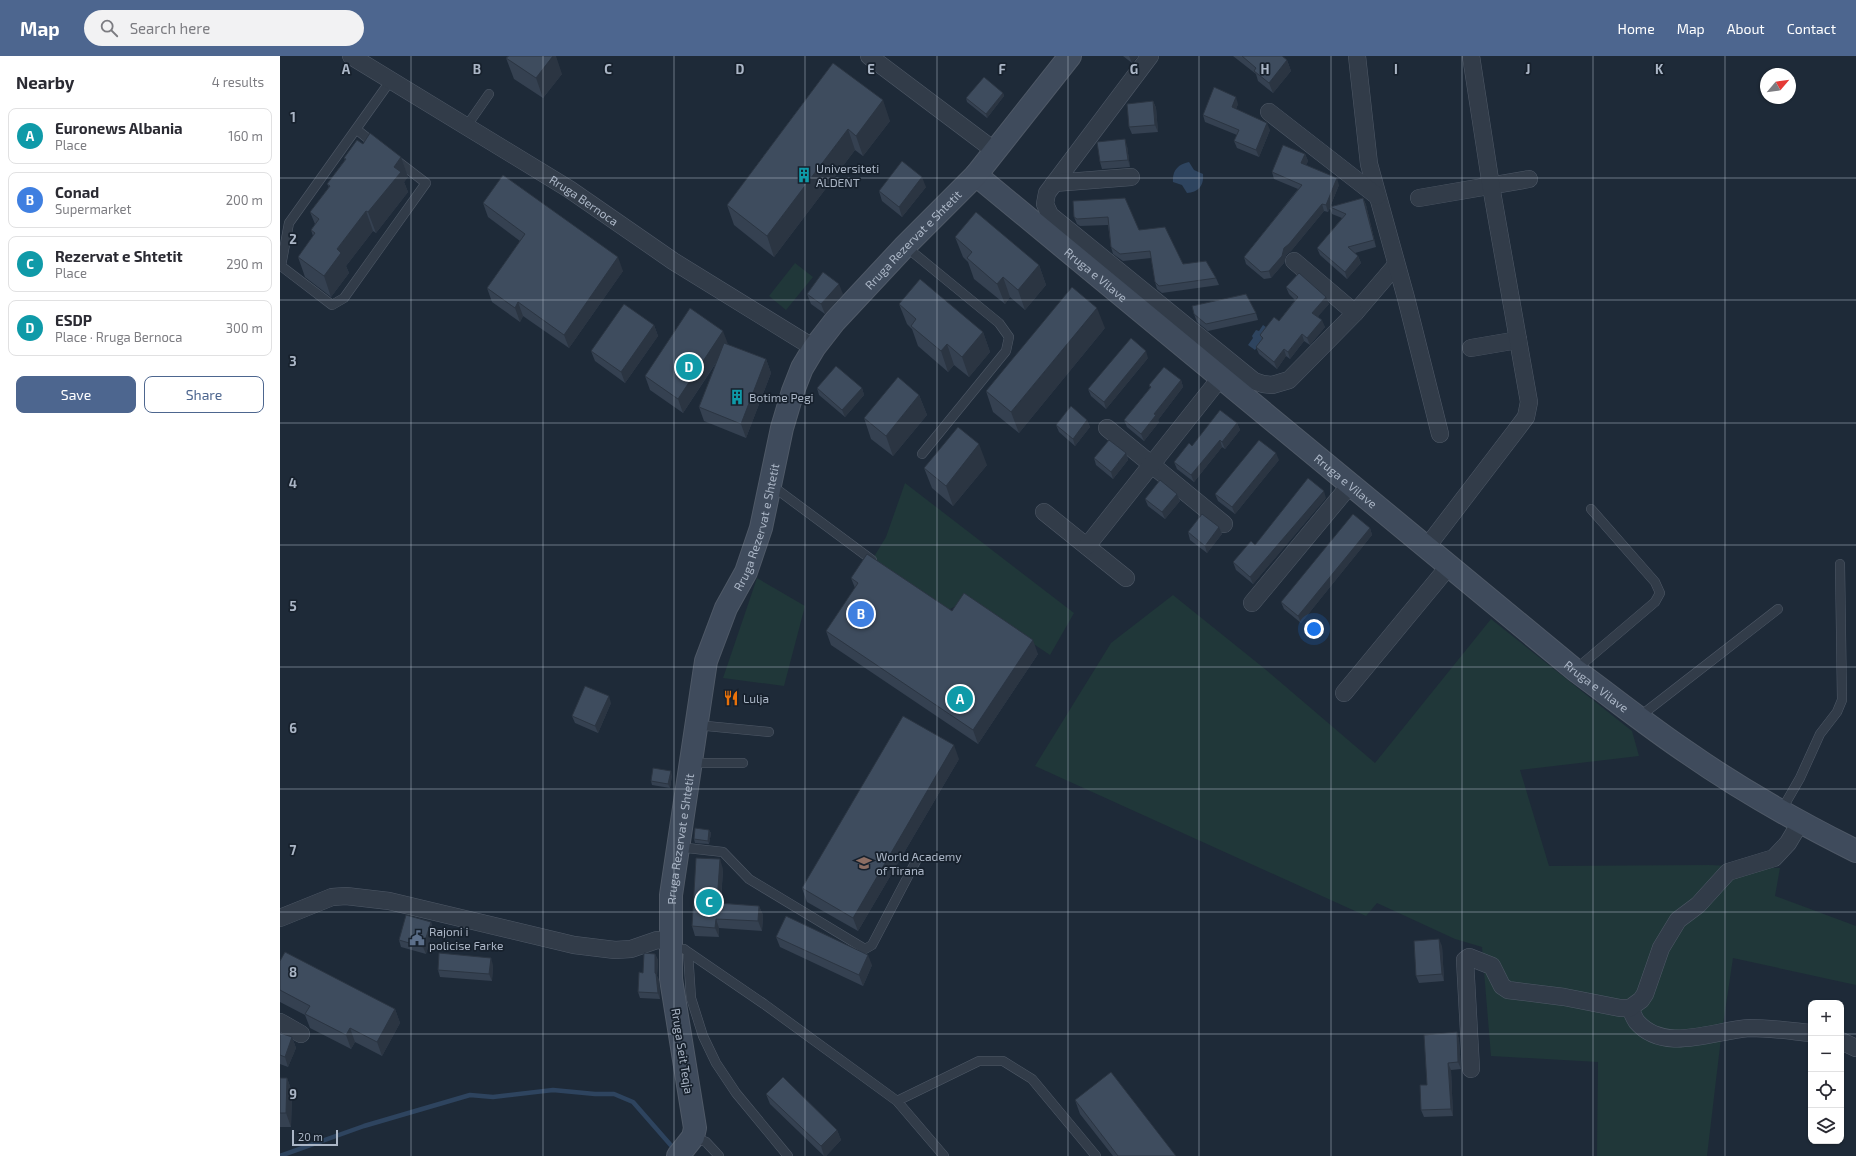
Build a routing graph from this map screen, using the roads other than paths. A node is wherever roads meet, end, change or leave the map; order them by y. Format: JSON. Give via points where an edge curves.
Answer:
{"nodes":[{"id":1,"x":351,"y":56,"type":"edge"},
{"id":2,"x":869,"y":56,"type":"edge"},
{"id":3,"x":1070,"y":56,"type":"edge"},
{"id":4,"x":1150,"y":56,"type":"edge"},
{"id":5,"x":1357,"y":56,"type":"edge"},
{"id":6,"x":1471,"y":56,"type":"edge"},
{"id":7,"x":391,"y":80,"type":"junction"},
{"id":8,"x":489,"y":94,"type":"dead end"},
{"id":9,"x":1269,"y":112,"type":"dead end"},
{"id":10,"x":466,"y":127,"type":"junction"},
{"id":11,"x":356,"y":129,"type":"junction"},
{"id":12,"x":995,"y":151,"type":"junction"},
{"id":13,"x":976,"y":175,"type":"junction"},
{"id":14,"x":1131,"y":177,"type":"dead end"},
{"id":15,"x":1529,"y":179,"type":"dead end"},
{"id":16,"x":1054,"y":183,"type":"junction"},
{"id":17,"x":1491,"y":186,"type":"junction"},
{"id":18,"x":1377,"y":196,"type":"junction"},
{"id":19,"x":1419,"y":198,"type":"dead end"},
{"id":20,"x":905,"y":246,"type":"junction"},
{"id":21,"x":1294,"y":261,"type":"dead end"},
{"id":22,"x":1396,"y":265,"type":"junction"},
{"id":23,"x":1355,"y":313,"type":"junction"},
{"id":24,"x":1518,"y":340,"type":"junction"},
{"id":25,"x":814,"y":348,"type":"junction"},
{"id":26,"x":1471,"y":348,"type":"dead end"},
{"id":27,"x":1221,"y":377,"type":"junction"},
{"id":28,"x":1272,"y":386,"type":"junction"},
{"id":29,"x":1258,"y":410,"type":"junction"},
{"id":30,"x":1107,"y":428,"type":"dead end"},
{"id":31,"x":1440,"y":434,"type":"dead end"},
{"id":32,"x":922,"y":454,"type":"dead end"},
{"id":33,"x":1152,"y":465,"type":"junction"},
{"id":34,"x":1350,"y":485,"type":"junction"},
{"id":35,"x":771,"y":486,"type":"junction"},
{"id":36,"x":1591,"y":509,"type":"dead end"},
{"id":37,"x":1044,"y":512,"type":"dead end"},
{"id":38,"x":1224,"y":524,"type":"dead end"},
{"id":39,"x":1087,"y":546,"type":"junction"},
{"id":40,"x":1426,"y":548,"type":"junction"},
{"id":41,"x":872,"y":560,"type":"edge"},
{"id":42,"x":1840,"y":564,"type":"dead end"},
{"id":43,"x":1449,"y":566,"type":"junction"},
{"id":44,"x":1126,"y":578,"type":"dead end"},
{"id":45,"x":1252,"y":603,"type":"dead end"},
{"id":46,"x":1778,"y":609,"type":"dead end"},
{"id":47,"x":1575,"y":670,"type":"junction"},
{"id":48,"x":1344,"y":693,"type":"dead end"},
{"id":49,"x":1639,"y":717,"type":"junction"},
{"id":50,"x":696,"y":725,"type":"junction"},
{"id":51,"x":769,"y":732,"type":"dead end"},
{"id":52,"x":689,"y":763,"type":"junction"},
{"id":53,"x":743,"y":763,"type":"dead end"},
{"id":54,"x":1781,"y":811,"type":"junction"},
{"id":55,"x":1800,"y":823,"type":"junction"},
{"id":56,"x":678,"y":846,"type":"junction"},
{"id":57,"x":1856,"y":851,"type":"edge"},
{"id":58,"x":916,"y":861,"type":"dead end"},
{"id":59,"x":280,"y":918,"type":"edge"},
{"id":60,"x":680,"y":947,"type":"junction"},
{"id":61,"x":1630,"y":1008,"type":"junction"},
{"id":62,"x":280,"y":1022,"type":"edge"},
{"id":63,"x":1808,"y":1033,"type":"edge"},
{"id":64,"x":301,"y":1034,"type":"dead end"},
{"id":65,"x":1844,"y":1042,"type":"edge"},
{"id":66,"x":1856,"y":1048,"type":"edge"},
{"id":67,"x":1471,"y":1068,"type":"dead end"},
{"id":68,"x":898,"y":1101,"type":"junction"},
{"id":69,"x":687,"y":1144,"type":"edge"},
{"id":70,"x":719,"y":1156,"type":"edge"},
{"id":71,"x":788,"y":1156,"type":"edge"},
{"id":72,"x":944,"y":1156,"type":"edge"},
{"id":73,"x":1096,"y":1156,"type":"edge"}],
"edges":[{"from":1,"to":7,"type":"street","name":"Rruga Bernoca"},
{"from":2,"to":12,"type":"street"},
{"from":3,"to":12,"type":"street"},
{"from":4,"to":16,"type":"street"},
{"from":5,"to":18,"type":"street","via":[[1366,154]]},
{"from":6,"to":17,"type":"street"},
{"from":7,"to":10,"type":"street","name":"Rruga Bernoca"},
{"from":7,"to":11,"type":"lane"},
{"from":8,"to":10,"type":"lane"},
{"from":9,"to":18,"type":"street"},
{"from":10,"to":25,"type":"street","name":"Rruga Bernoca","via":[[569,189],[672,261]]},
{"from":11,"to":11,"type":"lane","via":[[289,223],[281,266],[332,305],[344,298],[426,183]]},
{"from":12,"to":13,"type":"street"},
{"from":13,"to":20,"type":"street","name":"Rruga Rezervat e Shtetit"},
{"from":13,"to":27,"type":"street","name":"Rruga e Vilave"},
{"from":14,"to":16,"type":"street"},
{"from":15,"to":17,"type":"street"},
{"from":16,"to":28,"type":"street","via":[[1045,198],[1050,215],[1254,381]]},
{"from":17,"to":19,"type":"street"},
{"from":17,"to":24,"type":"street"},
{"from":18,"to":22,"type":"street"},
{"from":20,"to":25,"type":"street","name":"Rruga Rezervat e Shtetit","via":[[835,321]]},
{"from":20,"to":32,"type":"lane","via":[[999,323],[1008,337],[1006,351]]},
{"from":21,"to":23,"type":"street"},
{"from":22,"to":23,"type":"street"},
{"from":22,"to":31,"type":"street"},
{"from":23,"to":28,"type":"street","via":[[1289,380]]},
{"from":24,"to":26,"type":"street"},
{"from":24,"to":40,"type":"street","via":[[1529,402],[1526,417]]},
{"from":25,"to":35,"type":"street","name":"Rruga Rezervat e Shtetit","via":[[802,368],[793,391],[782,428]]},
{"from":27,"to":29,"type":"street","name":"Rruga e Vilave"},
{"from":27,"to":33,"type":"street"},
{"from":28,"to":29,"type":"street"},
{"from":29,"to":34,"type":"street","name":"Rruga e Vilave"},
{"from":30,"to":33,"type":"street"},
{"from":33,"to":38,"type":"street"},
{"from":33,"to":39,"type":"street"},
{"from":34,"to":40,"type":"street","name":"Rruga e Vilave"},
{"from":34,"to":45,"type":"street"},
{"from":35,"to":41,"type":"lane"},
{"from":35,"to":50,"type":"street","name":"Rruga Rezervat e Shtetit","via":[[761,528],[746,572],[726,608],[706,661]]},
{"from":36,"to":47,"type":"lane","via":[[1655,582],[1660,593],[1655,602]]},
{"from":37,"to":39,"type":"street"},
{"from":39,"to":44,"type":"street"},
{"from":40,"to":43,"type":"street","name":"Rruga e Vilave"},
{"from":42,"to":54,"type":"lane","via":[[1842,700],[1837,712],[1820,734],[1800,778]]},
{"from":43,"to":47,"type":"street","name":"Rruga e Vilave"},
{"from":43,"to":48,"type":"street"},
{"from":46,"to":49,"type":"lane"},
{"from":47,"to":49,"type":"street","name":"Rruga e Vilave"},
{"from":49,"to":54,"type":"street","name":"Rruga e Vilave","via":[[1714,771]]},
{"from":50,"to":51,"type":"lane"},
{"from":50,"to":52,"type":"street","name":"Rruga Rezervat e Shtetit"},
{"from":52,"to":53,"type":"lane"},
{"from":52,"to":56,"type":"street","name":"Rruga Rezervat e Shtetit"},
{"from":54,"to":55,"type":"street","name":"Rruga e Vilave"},
{"from":55,"to":57,"type":"street","name":"Rruga e Vilave"},
{"from":55,"to":61,"type":"street","via":[[1788,843],[1774,858],[1728,872],[1698,905],[1678,920],[1661,948],[1645,994]]},
{"from":56,"to":58,"type":"lane","via":[[723,852],[749,879],[865,949],[872,945]]},
{"from":56,"to":60,"type":"street","name":"Rruga Rezervat e Shtetit","via":[[671,895]]},
{"from":59,"to":60,"type":"street","via":[[332,897],[346,896],[389,901],[574,945],[615,950],[631,949],[657,940]]},
{"from":60,"to":68,"type":"lane"},
{"from":60,"to":69,"type":"street","name":"Rruga Seit Teqja","via":[[671,979],[695,1128]]},
{"from":60,"to":71,"type":"lane","name":"Rruga Rezervat e Shtetit","via":[[691,998],[703,1036],[716,1063],[736,1093]]},
{"from":61,"to":63,"type":"street","via":[[1636,1022],[1665,1038],[1680,1039],[1750,1028]]},
{"from":61,"to":67,"type":"street","via":[[1508,990],[1502,986],[1492,966],[1469,957],[1465,960]]},
{"from":62,"to":64,"type":"street"},
{"from":65,"to":66,"type":"street"},
{"from":68,"to":72,"type":"lane"},
{"from":68,"to":73,"type":"lane","via":[[979,1060],[1003,1061],[1032,1078]]},
{"from":69,"to":70,"type":"lane","via":[[706,1142]]}]}
